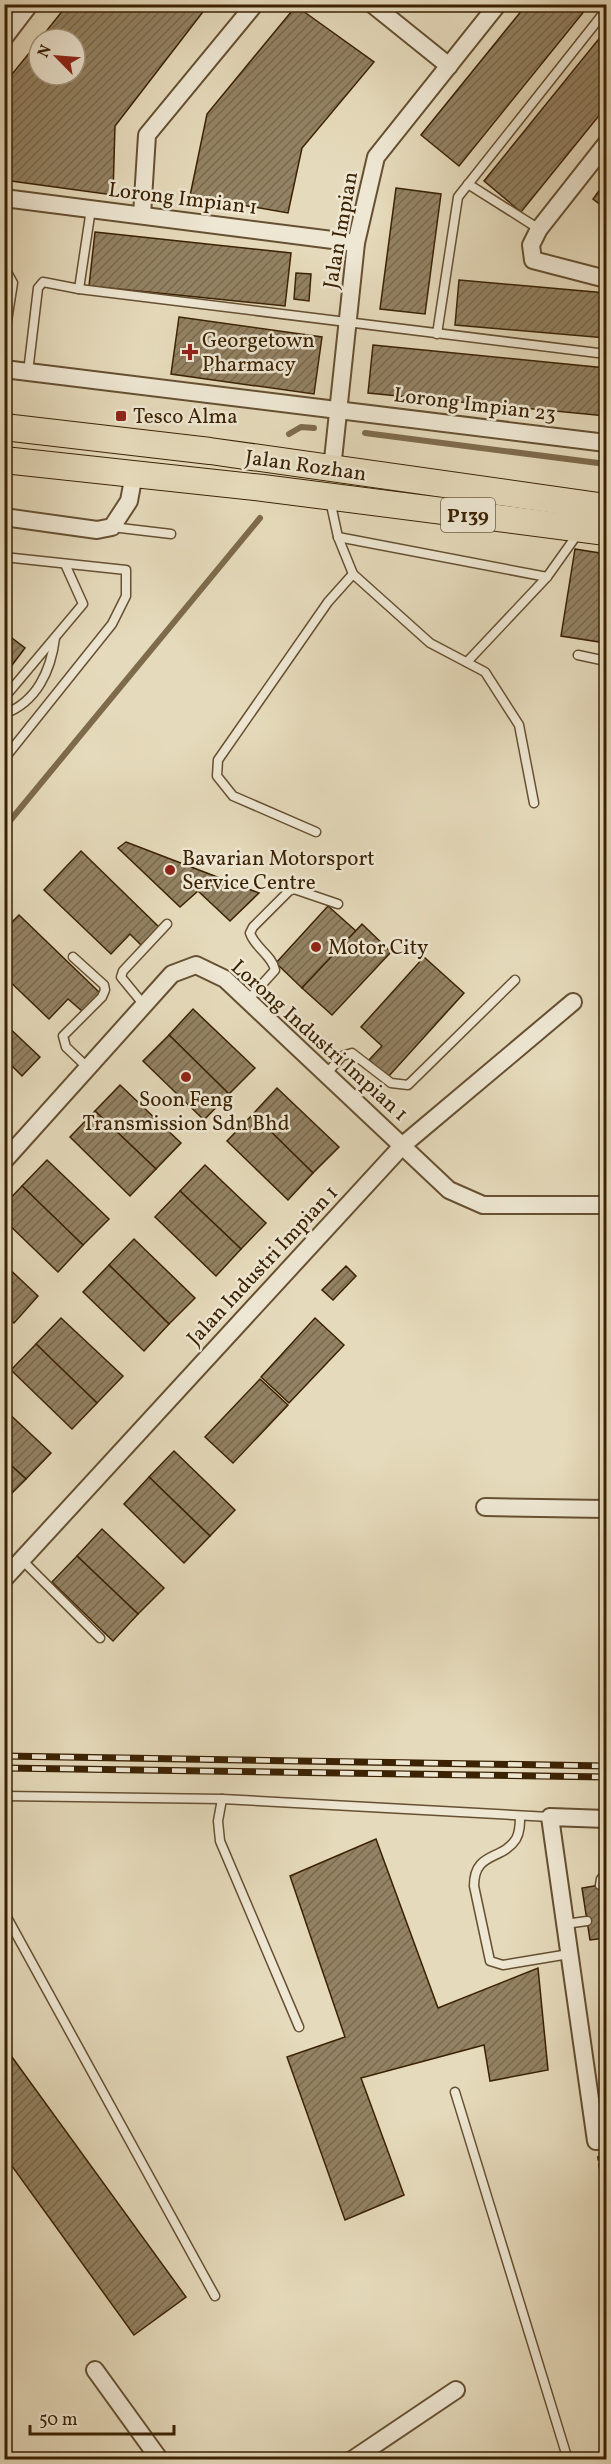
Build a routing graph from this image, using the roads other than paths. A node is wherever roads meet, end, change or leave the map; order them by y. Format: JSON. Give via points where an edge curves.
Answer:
{"nodes":[{"id":1,"x":30,"y":4,"type":"edge"},
{"id":2,"x":255,"y":4,"type":"edge"},
{"id":3,"x":372,"y":4,"type":"edge"},
{"id":4,"x":498,"y":4,"type":"edge"},
{"id":5,"x":606,"y":10,"type":"edge"},
{"id":6,"x":4,"y":38,"type":"edge"},
{"id":7,"x":449,"y":66,"type":"junction"},
{"id":8,"x":606,"y":144,"type":"edge"},
{"id":9,"x":468,"y":184,"type":"junction"},
{"id":10,"x":4,"y":198,"type":"edge"},
{"id":11,"x":91,"y":209,"type":"junction"},
{"id":12,"x":142,"y":215,"type":"junction"},
{"id":13,"x":539,"y":229,"type":"junction"},
{"id":14,"x":356,"y":243,"type":"junction"},
{"id":15,"x":4,"y":267,"type":"edge"},
{"id":16,"x":606,"y":279,"type":"edge"},
{"id":17,"x":79,"y":289,"type":"junction"},
{"id":18,"x":348,"y":322,"type":"junction"},
{"id":19,"x":437,"y":334,"type":"junction"},
{"id":20,"x":4,"y":340,"type":"edge"},
{"id":21,"x":606,"y":354,"type":"edge"},
{"id":22,"x":4,"y":369,"type":"edge"},
{"id":23,"x":28,"y":372,"type":"junction"},
{"id":24,"x":339,"y":410,"type":"junction"},
{"id":25,"x":4,"y":427,"type":"edge"},
{"id":26,"x":606,"y":443,"type":"edge"},
{"id":27,"x":4,"y":460,"type":"edge"},
{"id":28,"x":332,"y":469,"type":"junction"},
{"id":29,"x":134,"y":474,"type":"junction"},
{"id":30,"x":329,"y":497,"type":"junction"},
{"id":31,"x":606,"y":507,"type":"edge"},
{"id":32,"x":4,"y":517,"type":"edge"},
{"id":33,"x":112,"y":527,"type":"junction"},
{"id":34,"x":581,"y":529,"type":"junction"},
{"id":35,"x":606,"y":532,"type":"edge"},
{"id":36,"x":171,"y":534,"type":"dead end"},
{"id":37,"x":338,"y":537,"type":"junction"},
{"id":38,"x":4,"y":557,"type":"edge"},
{"id":39,"x":65,"y":564,"type":"junction"},
{"id":40,"x":353,"y":574,"type":"junction"},
{"id":41,"x":547,"y":577,"type":"junction"},
{"id":42,"x":55,"y":638,"type":"junction"},
{"id":43,"x":578,"y":655,"type":"dead end"},
{"id":44,"x":606,"y":661,"type":"edge"},
{"id":45,"x":466,"y":662,"type":"junction"},
{"id":46,"x":4,"y":698,"type":"edge"},
{"id":47,"x":4,"y":714,"type":"edge"},
{"id":48,"x":4,"y":759,"type":"edge"},
{"id":49,"x":534,"y":803,"type":"dead end"},
{"id":50,"x":316,"y":832,"type":"dead end"},
{"id":51,"x":338,"y":904,"type":"dead end"},
{"id":52,"x":167,"y":924,"type":"dead end"},
{"id":53,"x":73,"y":957,"type":"dead end"},
{"id":54,"x":515,"y":980,"type":"dead end"},
{"id":55,"x":248,"y":1000,"type":"junction"},
{"id":56,"x":573,"y":1002,"type":"dead end"},
{"id":57,"x":144,"y":1005,"type":"junction"},
{"id":58,"x":88,"y":1068,"type":"junction"},
{"id":59,"x":327,"y":1073,"type":"junction"},
{"id":60,"x":403,"y":1144,"type":"junction"},
{"id":61,"x":4,"y":1161,"type":"edge"},
{"id":62,"x":606,"y":1206,"type":"edge"},
{"id":63,"x":484,"y":1507,"type":"dead end"},
{"id":64,"x":606,"y":1509,"type":"edge"},
{"id":65,"x":22,"y":1560,"type":"junction"},
{"id":66,"x":4,"y":1579,"type":"edge"},
{"id":67,"x":100,"y":1638,"type":"dead end"},
{"id":68,"x":4,"y":1796,"type":"edge"},
{"id":69,"x":222,"y":1798,"type":"junction"},
{"id":70,"x":520,"y":1816,"type":"junction"},
{"id":71,"x":550,"y":1817,"type":"junction"},
{"id":72,"x":606,"y":1819,"type":"edge"},
{"id":73,"x":606,"y":1873,"type":"edge"},
{"id":74,"x":600,"y":1885,"type":"dead end"},
{"id":75,"x":4,"y":1912,"type":"edge"},
{"id":76,"x":587,"y":1921,"type":"dead end"},
{"id":77,"x":565,"y":1924,"type":"junction"},
{"id":78,"x":570,"y":1954,"type":"junction"},
{"id":79,"x":299,"y":2027,"type":"dead end"},
{"id":80,"x":455,"y":2092,"type":"dead end"},
{"id":81,"x":601,"y":2140,"type":"edge"},
{"id":82,"x":214,"y":2296,"type":"dead end"},
{"id":83,"x":95,"y":2370,"type":"dead end"},
{"id":84,"x":456,"y":2390,"type":"dead end"},
{"id":85,"x":160,"y":2460,"type":"edge"},
{"id":86,"x":352,"y":2460,"type":"edge"},
{"id":87,"x":568,"y":2460,"type":"edge"}],
"edges":[{"from":1,"to":6,"type":"street"},
{"from":2,"to":12,"type":"street","via":[[147,135]]},
{"from":3,"to":7,"type":"street"},
{"from":4,"to":7,"type":"street","name":"Jalan Impian"},
{"from":5,"to":9,"type":"lane"},
{"from":7,"to":14,"type":"street","name":"Jalan Impian","via":[[376,157]]},
{"from":8,"to":13,"type":"street"},
{"from":9,"to":13,"type":"lane"},
{"from":9,"to":19,"type":"lane","via":[[458,196]]},
{"from":10,"to":11,"type":"street","name":"Lorong Impian 1"},
{"from":11,"to":12,"type":"street","name":"Lorong Impian 1"},
{"from":11,"to":17,"type":"lane"},
{"from":12,"to":14,"type":"street","name":"Lorong Impian 1"},
{"from":13,"to":16,"type":"street","via":[[531,245],[532,260]]},
{"from":14,"to":18,"type":"street","name":"Jalan Impian"},
{"from":15,"to":20,"type":"lane","via":[[13,283]]},
{"from":17,"to":18,"type":"lane"},
{"from":17,"to":23,"type":"lane","via":[[40,284]]},
{"from":18,"to":19,"type":"lane"},
{"from":18,"to":24,"type":"street","name":"Jalan Impian"},
{"from":19,"to":21,"type":"lane"},
{"from":22,"to":23,"type":"street"},
{"from":23,"to":24,"type":"street"},
{"from":24,"to":26,"type":"street","name":"Lorong Impian 23"},
{"from":24,"to":28,"type":"street","name":"Jalan Impian"},
{"from":25,"to":28,"type":"main road","name":"Jalan Rozhan","number":"P139"},
{"from":27,"to":29,"type":"main road","name":"Jalan Rozhan","number":"P139"},
{"from":28,"to":30,"type":"main road"},
{"from":28,"to":31,"type":"main road","name":"Jalan Rozhan","number":"P139"},
{"from":29,"to":30,"type":"main road","name":"Jalan Rozhan","number":"P139"},
{"from":29,"to":33,"type":"street","via":[[129,501]]},
{"from":30,"to":34,"type":"main road","name":"Jalan Rozhan","number":"P139"},
{"from":30,"to":37,"type":"lane"},
{"from":32,"to":33,"type":"street","via":[[97,530]]},
{"from":33,"to":36,"type":"lane"},
{"from":34,"to":35,"type":"main road","name":"Jalan Rozhan","number":"P139"},
{"from":34,"to":41,"type":"lane"},
{"from":37,"to":40,"type":"lane"},
{"from":37,"to":41,"type":"lane"},
{"from":38,"to":39,"type":"lane"},
{"from":39,"to":42,"type":"lane","via":[[83,604]]},
{"from":39,"to":48,"type":"lane","via":[[126,570],[126,596],[112,624]]},
{"from":40,"to":45,"type":"lane","via":[[430,643]]},
{"from":40,"to":50,"type":"lane","via":[[327,602],[218,760],[217,776],[233,796]]},
{"from":41,"to":45,"type":"lane"},
{"from":42,"to":46,"type":"lane"},
{"from":42,"to":47,"type":"lane","via":[[46,676],[34,694]]},
{"from":43,"to":44,"type":"lane"},
{"from":45,"to":49,"type":"lane","via":[[485,672],[519,725]]},
{"from":51,"to":55,"type":"lane","via":[[294,889],[253,927],[252,939],[275,970]]},
{"from":52,"to":57,"type":"lane","via":[[120,977]]},
{"from":53,"to":58,"type":"lane","via":[[105,990],[63,1036],[66,1047]]},
{"from":54,"to":59,"type":"lane","via":[[408,1085],[392,1083],[352,1053],[342,1056]]},
{"from":55,"to":57,"type":"street","name":"Lorong Industri Impian 1","via":[[225,979],[196,965],[172,974]]},
{"from":55,"to":59,"type":"street","name":"Lorong Industri Impian 1"},
{"from":56,"to":60,"type":"street","name":"Jalan Industri Impian 1"},
{"from":57,"to":58,"type":"street","name":"Lorong Industri Impian 1"},
{"from":58,"to":61,"type":"street","name":"Lorong Industri Impian 1"},
{"from":59,"to":60,"type":"street","name":"Lorong Industri Impian 1"},
{"from":60,"to":62,"type":"street","name":"Lorong Industri Impian 1","via":[[449,1190],[483,1205]]},
{"from":60,"to":65,"type":"street","name":"Jalan Industri Impian 1"},
{"from":63,"to":64,"type":"street"},
{"from":65,"to":66,"type":"street","name":"Jalan Industri Impian 1"},
{"from":65,"to":67,"type":"lane"},
{"from":68,"to":69,"type":"lane"},
{"from":69,"to":70,"type":"lane"},
{"from":69,"to":79,"type":"lane","via":[[220,1841]]},
{"from":70,"to":71,"type":"lane"},
{"from":70,"to":78,"type":"lane","via":[[515,1840],[480,1863],[474,1874],[490,1961],[503,1965]]},
{"from":71,"to":72,"type":"street"},
{"from":71,"to":77,"type":"street"},
{"from":73,"to":74,"type":"lane"},
{"from":75,"to":82,"type":"lane"},
{"from":76,"to":77,"type":"lane"},
{"from":77,"to":78,"type":"street"},
{"from":78,"to":81,"type":"street"},
{"from":80,"to":87,"type":"lane"},
{"from":83,"to":85,"type":"street"},
{"from":84,"to":86,"type":"street"}]}
